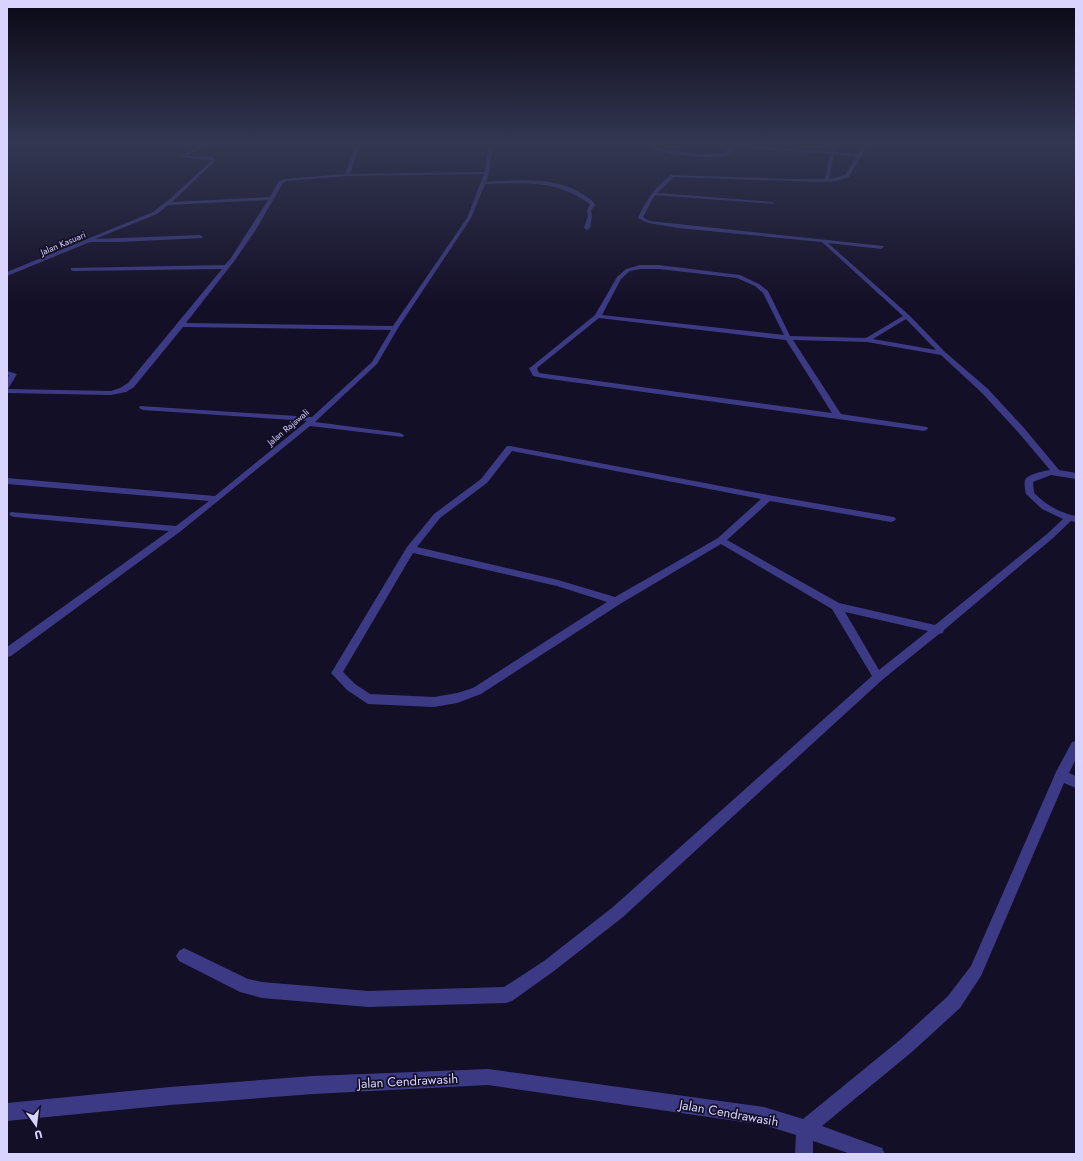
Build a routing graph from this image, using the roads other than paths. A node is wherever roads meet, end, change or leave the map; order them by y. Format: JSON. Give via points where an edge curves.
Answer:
{"nodes":[{"id":1,"x":176,"y":196,"type":"edge"},
{"id":2,"x":478,"y":196,"type":"edge"},
{"id":3,"x":581,"y":196,"type":"edge"},
{"id":4,"x":653,"y":196,"type":"edge"},
{"id":5,"x":683,"y":196,"type":"edge"},
{"id":6,"x":271,"y":198,"type":"joint"},
{"id":7,"x":772,"y":203,"type":"dead end"},
{"id":8,"x":168,"y":204,"type":"junction"},
{"id":9,"x":587,"y":228,"type":"dead end"},
{"id":10,"x":200,"y":237,"type":"dead end"},
{"id":11,"x":88,"y":241,"type":"junction"},
{"id":12,"x":824,"y":242,"type":"junction"},
{"id":13,"x":881,"y":247,"type":"dead end"},
{"id":14,"x":226,"y":267,"type":"junction"},
{"id":15,"x":74,"y":269,"type":"dead end"},
{"id":16,"x":7,"y":274,"type":"edge"},
{"id":17,"x":598,"y":316,"type":"junction"},
{"id":18,"x":907,"y":316,"type":"junction"},
{"id":19,"x":181,"y":325,"type":"junction"},
{"id":20,"x":395,"y":328,"type":"junction"},
{"id":21,"x":788,"y":338,"type":"junction"},
{"id":22,"x":867,"y":340,"type":"junction"},
{"id":23,"x":943,"y":353,"type":"junction"},
{"id":24,"x":7,"y":372,"type":"edge"},
{"id":25,"x":7,"y":387,"type":"edge"},
{"id":26,"x":7,"y":391,"type":"edge"},
{"id":27,"x":143,"y":408,"type":"dead end"},
{"id":28,"x":838,"y":416,"type":"junction"},
{"id":29,"x":311,"y":421,"type":"junction"},
{"id":30,"x":924,"y":429,"type":"dead end"},
{"id":31,"x":400,"y":435,"type":"dead end"},
{"id":32,"x":1056,"y":472,"type":"junction"},
{"id":33,"x":1076,"y":476,"type":"edge"},
{"id":34,"x":7,"y":481,"type":"edge"},
{"id":35,"x":768,"y":498,"type":"junction"},
{"id":36,"x":217,"y":499,"type":"junction"},
{"id":37,"x":14,"y":514,"type":"dead end"},
{"id":38,"x":891,"y":519,"type":"dead end"},
{"id":39,"x":1072,"y":519,"type":"edge"},
{"id":40,"x":178,"y":529,"type":"junction"},
{"id":41,"x":720,"y":540,"type":"junction"},
{"id":42,"x":410,"y":549,"type":"junction"},
{"id":43,"x":616,"y":601,"type":"junction"},
{"id":44,"x":836,"y":606,"type":"junction"},
{"id":45,"x":939,"y":630,"type":"junction"},
{"id":46,"x":7,"y":654,"type":"edge"},
{"id":47,"x":878,"y":677,"type":"junction"},
{"id":48,"x":1076,"y":746,"type":"edge"},
{"id":49,"x":1061,"y":776,"type":"junction"},
{"id":50,"x":1076,"y":782,"type":"edge"},
{"id":51,"x":184,"y":956,"type":"dead end"},
{"id":52,"x":7,"y":1112,"type":"edge"},
{"id":53,"x":805,"y":1129,"type":"junction"},
{"id":54,"x":804,"y":1154,"type":"edge"},
{"id":55,"x":876,"y":1154,"type":"edge"}],
"edges":[{"from":1,"to":8,"type":"street","name":"Jalan Kasuari"},
{"from":2,"to":20,"type":"street","name":"Jalan Rajawali","via":[[469,218]]},
{"from":3,"to":9,"type":"street","via":[[593,205],[589,211]]},
{"from":4,"to":12,"type":"street","via":[[640,218],[648,222]]},
{"from":5,"to":7,"type":"street"},
{"from":6,"to":8,"type":"street"},
{"from":6,"to":14,"type":"street","via":[[252,231]]},
{"from":8,"to":11,"type":"street","name":"Jalan Kasuari","via":[[155,213]]},
{"from":10,"to":11,"type":"street"},
{"from":11,"to":16,"type":"street","name":"Jalan Kasuari"},
{"from":12,"to":13,"type":"street"},
{"from":12,"to":18,"type":"street"},
{"from":14,"to":15,"type":"street"},
{"from":14,"to":19,"type":"street"},
{"from":17,"to":21,"type":"street"},
{"from":17,"to":21,"type":"street","via":[[619,278],[628,270],[659,267],[738,276],[766,292]]},
{"from":17,"to":28,"type":"street","via":[[533,368],[536,374]]},
{"from":18,"to":22,"type":"street"},
{"from":18,"to":23,"type":"street"},
{"from":19,"to":20,"type":"street"},
{"from":19,"to":26,"type":"street","via":[[131,385],[123,390],[111,393]]},
{"from":20,"to":29,"type":"street","name":"Jalan Rajawali","via":[[375,363]]},
{"from":21,"to":22,"type":"street"},
{"from":21,"to":28,"type":"street"},
{"from":22,"to":23,"type":"street"},
{"from":23,"to":32,"type":"street","via":[[985,391]]},
{"from":24,"to":25,"type":"street","via":[[13,374]]},
{"from":27,"to":29,"type":"street"},
{"from":28,"to":30,"type":"street"},
{"from":29,"to":31,"type":"street"},
{"from":29,"to":36,"type":"street","name":"Jalan Rajawali"},
{"from":32,"to":33,"type":"street"},
{"from":32,"to":39,"type":"street","via":[[1041,474],[1029,481],[1030,494],[1044,507]]},
{"from":34,"to":36,"type":"street"},
{"from":35,"to":38,"type":"street"},
{"from":35,"to":41,"type":"street"},
{"from":35,"to":42,"type":"street","via":[[510,448],[484,481],[437,516]]},
{"from":36,"to":40,"type":"street","name":"Jalan Rajawali"},
{"from":37,"to":40,"type":"street"},
{"from":39,"to":45,"type":"street"},
{"from":40,"to":46,"type":"street","name":"Jalan Rajawali"},
{"from":41,"to":43,"type":"street"},
{"from":41,"to":44,"type":"street"},
{"from":42,"to":43,"type":"street","via":[[558,583]]},
{"from":42,"to":43,"type":"street","via":[[337,673],[368,699],[434,702],[477,691]]},
{"from":44,"to":45,"type":"street"},
{"from":44,"to":47,"type":"street"},
{"from":45,"to":47,"type":"street"},
{"from":47,"to":51,"type":"street","via":[[618,912],[549,966],[506,995],[368,999],[262,990],[246,986]]},
{"from":48,"to":49,"type":"street"},
{"from":49,"to":50,"type":"street"},
{"from":49,"to":53,"type":"street","via":[[976,971],[954,1002],[907,1045]]},
{"from":52,"to":53,"type":"street","name":"Jalan Cendrawasih","via":[[313,1085],[488,1077],[764,1116]]},
{"from":53,"to":54,"type":"street"},
{"from":53,"to":55,"type":"street","name":"Jalan Cendrawasih"}]}
